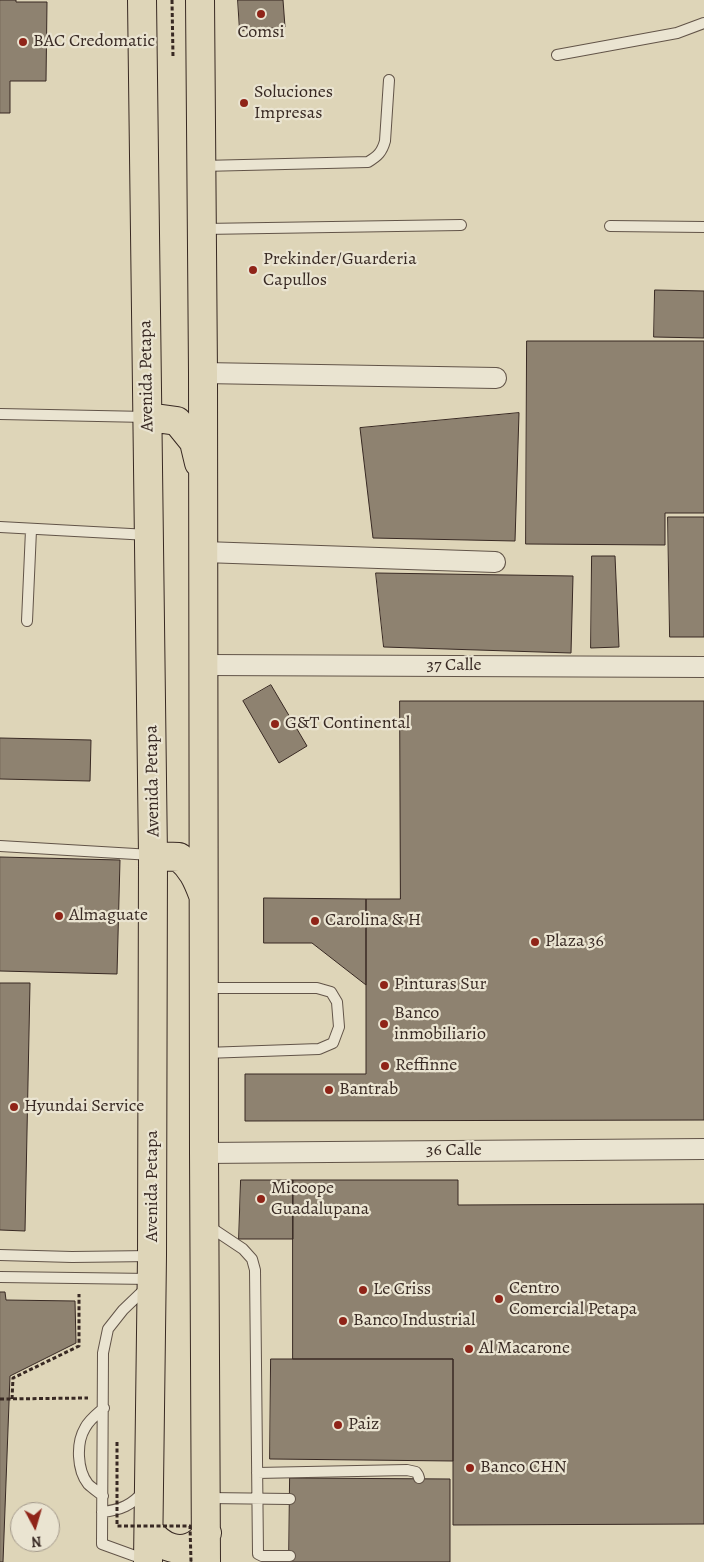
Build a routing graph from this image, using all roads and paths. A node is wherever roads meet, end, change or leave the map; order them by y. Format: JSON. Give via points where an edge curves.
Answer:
{"nodes":[{"id":1,"x":142,"y":0,"type":"edge"},
{"id":2,"x":200,"y":0,"type":"edge"},
{"id":3,"x":704,"y":23,"type":"edge"},
{"id":4,"x":557,"y":55,"type":"dead end"},
{"id":5,"x":389,"y":80,"type":"dead end"},
{"id":6,"x":202,"y":166,"type":"junction"},
{"id":7,"x":461,"y":225,"type":"dead end"},
{"id":8,"x":610,"y":226,"type":"dead end"},
{"id":9,"x":704,"y":227,"type":"edge"},
{"id":10,"x":202,"y":229,"type":"junction"},
{"id":11,"x":204,"y":373,"type":"junction"},
{"id":12,"x":496,"y":378,"type":"dead end"},
{"id":13,"x":0,"y":414,"type":"edge"},
{"id":14,"x":148,"y":417,"type":"junction"},
{"id":15,"x":204,"y":482,"type":"junction"},
{"id":16,"x":0,"y":528,"type":"edge"},
{"id":17,"x":30,"y":530,"type":"junction"},
{"id":18,"x":150,"y":535,"type":"junction"},
{"id":19,"x":204,"y":552,"type":"junction"},
{"id":20,"x":495,"y":562,"type":"dead end"},
{"id":21,"x":27,"y":621,"type":"dead end"},
{"id":22,"x":205,"y":665,"type":"junction"},
{"id":23,"x":704,"y":667,"type":"edge"},
{"id":24,"x":0,"y":846,"type":"edge"},
{"id":25,"x":153,"y":856,"type":"junction"},
{"id":26,"x":204,"y":902,"type":"junction"},
{"id":27,"x":204,"y":988,"type":"junction"},
{"id":28,"x":204,"y":1053,"type":"junction"},
{"id":29,"x":704,"y":1149,"type":"edge"},
{"id":30,"x":204,"y":1153,"type":"junction"},
{"id":31,"x":205,"y":1224,"type":"junction"},
{"id":32,"x":0,"y":1255,"type":"edge"},
{"id":33,"x":152,"y":1272,"type":"junction"},
{"id":34,"x":0,"y":1277,"type":"edge"},
{"id":35,"x":79,"y":1293,"type":"dead end"},
{"id":36,"x":0,"y":1398,"type":"edge"},
{"id":37,"x":12,"y":1399,"type":"junction"},
{"id":38,"x":104,"y":1403,"type":"junction"},
{"id":39,"x":117,"y":1442,"type":"dead end"},
{"id":40,"x":257,"y":1473,"type":"junction"},
{"id":41,"x":419,"y":1478,"type":"dead end"},
{"id":42,"x":150,"y":1481,"type":"junction"},
{"id":43,"x":102,"y":1496,"type":"junction"},
{"id":44,"x":206,"y":1498,"type":"junction"},
{"id":45,"x":257,"y":1498,"type":"junction"},
{"id":46,"x":290,"y":1499,"type":"dead end"},
{"id":47,"x":102,"y":1512,"type":"junction"},
{"id":48,"x":149,"y":1530,"type":"junction"},
{"id":49,"x":207,"y":1533,"type":"junction"},
{"id":50,"x":290,"y":1556,"type":"dead end"},
{"id":51,"x":149,"y":1561,"type":"edge"},
{"id":52,"x":191,"y":1562,"type":"edge"},
{"id":53,"x":206,"y":1562,"type":"edge"}],
"edges":[{"from":1,"to":14,"type":"main road","name":"Avenida Petapa"},
{"from":2,"to":6,"type":"main road"},
{"from":3,"to":4,"type":"lane","via":[[677,33]]},
{"from":5,"to":6,"type":"lane","via":[[383,150],[368,162]]},
{"from":6,"to":10,"type":"main road"},
{"from":7,"to":10,"type":"lane"},
{"from":8,"to":9,"type":"lane"},
{"from":10,"to":11,"type":"main road"},
{"from":11,"to":12,"type":"street"},
{"from":11,"to":15,"type":"main road"},
{"from":13,"to":14,"type":"lane"},
{"from":14,"to":15,"type":"main road","via":[[177,421],[194,442]]},
{"from":14,"to":18,"type":"main road","name":"Avenida Petapa"},
{"from":15,"to":19,"type":"main road"},
{"from":16,"to":17,"type":"lane"},
{"from":17,"to":18,"type":"lane"},
{"from":17,"to":21,"type":"lane"},
{"from":18,"to":25,"type":"main road","name":"Avenida Petapa"},
{"from":19,"to":20,"type":"street"},
{"from":19,"to":22,"type":"main road"},
{"from":22,"to":23,"type":"street","name":"37 Calle"},
{"from":22,"to":26,"type":"main road"},
{"from":24,"to":25,"type":"lane"},
{"from":25,"to":26,"type":"main road","via":[[179,857],[190,866]]},
{"from":25,"to":33,"type":"main road","name":"Avenida Petapa"},
{"from":26,"to":27,"type":"main road"},
{"from":27,"to":28,"type":"main road"},
{"from":27,"to":28,"type":"lane","via":[[317,988],[331,992],[337,1002],[339,1027],[333,1043],[319,1049]]},
{"from":28,"to":30,"type":"main road"},
{"from":29,"to":30,"type":"street","name":"36 Calle"},
{"from":30,"to":31,"type":"main road"},
{"from":31,"to":40,"type":"lane","via":[[243,1249],[252,1259],[255,1270]]},
{"from":31,"to":44,"type":"main road"},
{"from":32,"to":33,"type":"lane","via":[[72,1257]]},
{"from":33,"to":34,"type":"lane"},
{"from":33,"to":38,"type":"lane","via":[[108,1329],[103,1353]]},
{"from":33,"to":42,"type":"main road","name":"Avenida Petapa"},
{"from":35,"to":37,"type":"path","via":[[79,1346],[13,1378]]},
{"from":36,"to":37,"type":"path"},
{"from":37,"to":38,"type":"path"},
{"from":38,"to":43,"type":"lane"},
{"from":38,"to":43,"type":"lane","via":[[84,1429],[79,1462],[88,1484]]},
{"from":39,"to":52,"type":"path","bridge":true,"via":[[117,1526],[190,1526]]},
{"from":40,"to":41,"type":"lane","via":[[407,1470],[416,1472]]},
{"from":40,"to":45,"type":"lane"},
{"from":42,"to":47,"type":"lane","via":[[135,1501],[117,1510]]},
{"from":42,"to":48,"type":"main road","name":"Avenida Petapa"},
{"from":43,"to":47,"type":"lane"},
{"from":44,"to":45,"type":"lane"},
{"from":44,"to":49,"type":"main road"},
{"from":45,"to":46,"type":"lane"},
{"from":45,"to":50,"type":"lane","via":[[259,1556]]},
{"from":47,"to":51,"type":"lane","via":[[102,1544]]},
{"from":48,"to":49,"type":"main road","via":[[156,1540],[176,1549],[199,1542]]},
{"from":48,"to":51,"type":"main road","name":"Avenida Petapa"},
{"from":49,"to":53,"type":"main road"}]}
